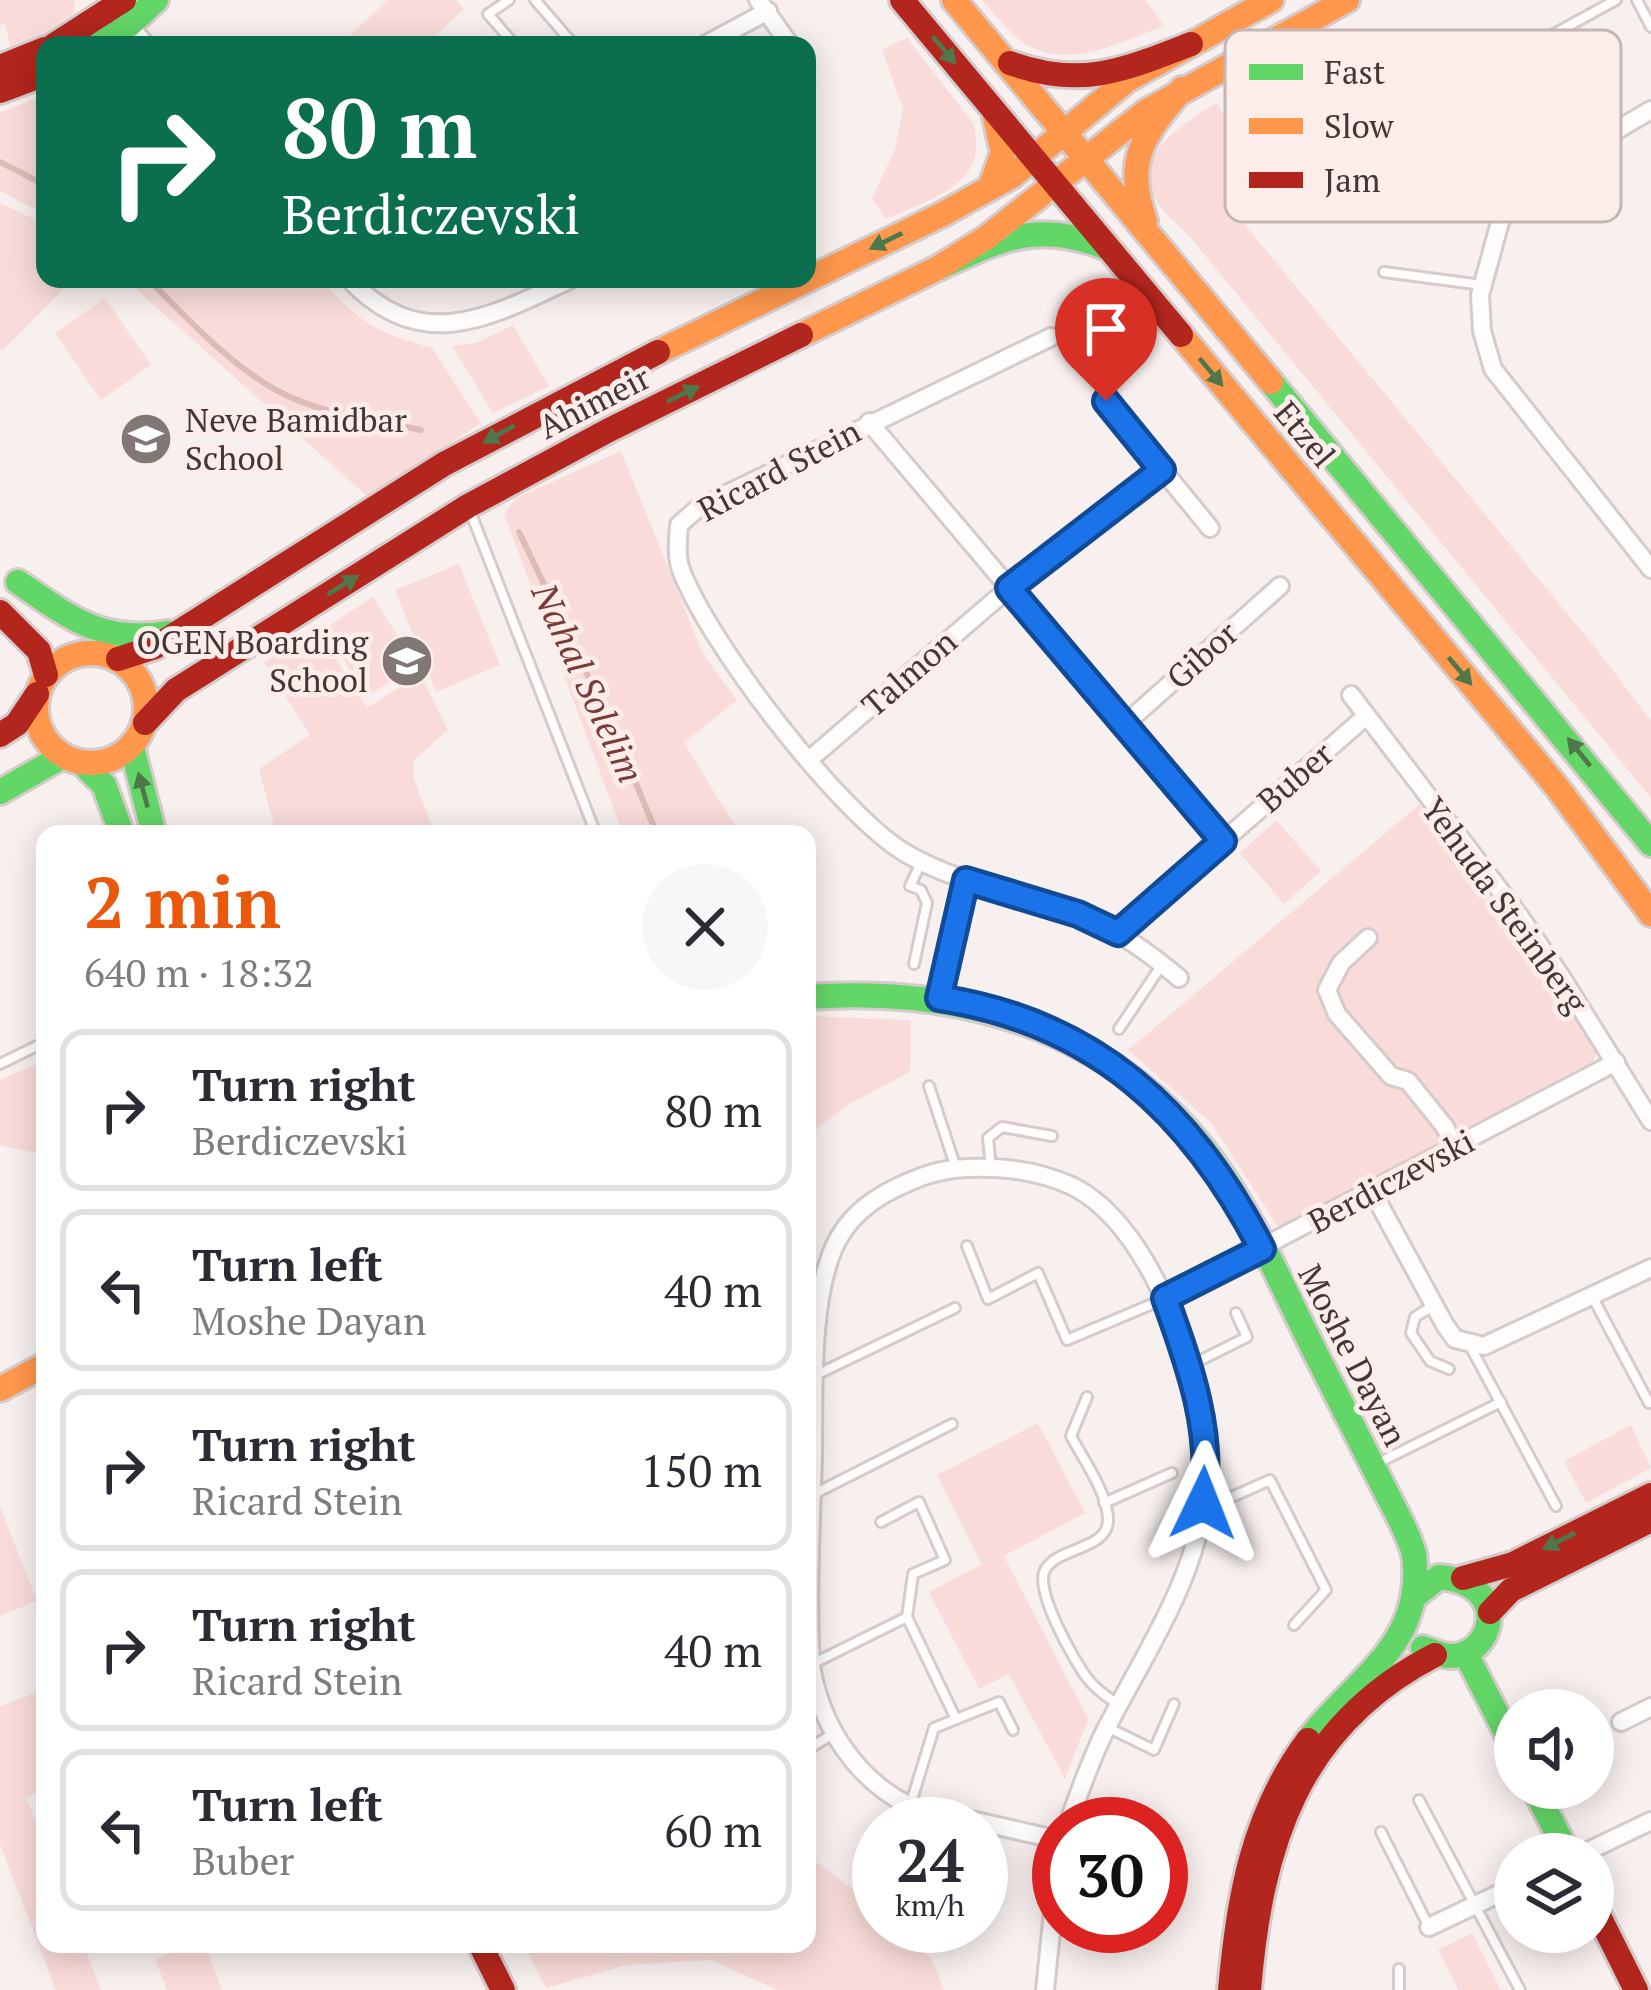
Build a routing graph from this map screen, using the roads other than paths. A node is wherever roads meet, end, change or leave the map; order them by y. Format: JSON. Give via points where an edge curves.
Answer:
{"nodes":[{"id":1,"x":156,"y":0,"type":"edge"},
{"id":2,"x":508,"y":0,"type":"edge"},
{"id":3,"x":535,"y":0,"type":"edge"},
{"id":4,"x":902,"y":0,"type":"edge"},
{"id":5,"x":954,"y":0,"type":"edge"},
{"id":6,"x":1271,"y":0,"type":"edge"},
{"id":7,"x":1347,"y":0,"type":"edge"},
{"id":8,"x":1616,"y":0,"type":"edge"},
{"id":9,"x":1637,"y":0,"type":"edge"},
{"id":10,"x":763,"y":6,"type":"edge"},
{"id":11,"x":118,"y":8,"type":"edge"},
{"id":12,"x":1651,"y":27,"type":"edge"},
{"id":13,"x":1291,"y":30,"type":"edge"},
{"id":14,"x":1560,"y":30,"type":"edge"},
{"id":15,"x":70,"y":36,"type":"edge"},
{"id":16,"x":103,"y":36,"type":"edge"},
{"id":17,"x":139,"y":36,"type":"edge"},
{"id":18,"x":507,"y":36,"type":"edge"},
{"id":19,"x":566,"y":36,"type":"edge"},
{"id":20,"x":718,"y":36,"type":"edge"},
{"id":21,"x":784,"y":36,"type":"edge"},
{"id":22,"x":1191,"y":44,"type":"junction"},
{"id":23,"x":36,"y":53,"type":"edge"},
{"id":24,"x":1005,"y":61,"type":"junction"},
{"id":25,"x":1225,"y":66,"type":"edge"},
{"id":26,"x":0,"y":67,"type":"edge"},
{"id":27,"x":36,"y":77,"type":"edge"},
{"id":28,"x":1182,"y":89,"type":"junction"},
{"id":29,"x":0,"y":91,"type":"edge"},
{"id":30,"x":985,"y":100,"type":"junction"},
{"id":31,"x":1651,"y":110,"type":"edge"},
{"id":32,"x":1621,"y":128,"type":"edge"},
{"id":33,"x":1064,"y":132,"type":"junction"},
{"id":34,"x":1084,"y":157,"type":"junction"},
{"id":35,"x":1034,"y":159,"type":"junction"},
{"id":36,"x":1054,"y":184,"type":"junction"},
{"id":37,"x":990,"y":188,"type":"junction"},
{"id":38,"x":1500,"y":222,"type":"edge"},
{"id":39,"x":1154,"y":240,"type":"junction"},
{"id":40,"x":1109,"y":249,"type":"junction"},
{"id":41,"x":938,"y":268,"type":"junction"},
{"id":42,"x":1384,"y":272,"type":"dead end"},
{"id":43,"x":816,"y":274,"type":"edge"},
{"id":44,"x":1482,"y":285,"type":"junction"},
{"id":45,"x":360,"y":288,"type":"edge"},
{"id":46,"x":527,"y":288,"type":"edge"},
{"id":47,"x":553,"y":288,"type":"edge"},
{"id":48,"x":787,"y":288,"type":"edge"},
{"id":49,"x":532,"y":298,"type":"junction"},
{"id":50,"x":1051,"y":337,"type":"dead end"},
{"id":51,"x":1106,"y":401,"type":"dead end"},
{"id":52,"x":868,"y":422,"type":"junction"},
{"id":53,"x":1162,"y":470,"type":"junction"},
{"id":54,"x":468,"y":506,"type":"junction"},
{"id":55,"x":1210,"y":528,"type":"dead end"},
{"id":56,"x":1651,"y":569,"type":"edge"},
{"id":57,"x":9,"y":577,"type":"edge"},
{"id":58,"x":1280,"y":586,"type":"dead end"},
{"id":59,"x":1009,"y":588,"type":"junction"},
{"id":60,"x":0,"y":612,"type":"edge"},
{"id":61,"x":188,"y":628,"type":"junction"},
{"id":62,"x":106,"y":656,"type":"junction"},
{"id":63,"x":42,"y":683,"type":"junction"},
{"id":64,"x":1351,"y":695,"type":"dead end"},
{"id":65,"x":1365,"y":717,"type":"junction"},
{"id":66,"x":145,"y":723,"type":"junction"},
{"id":67,"x":1125,"y":724,"type":"junction"},
{"id":68,"x":0,"y":735,"type":"edge"},
{"id":69,"x":131,"y":746,"type":"junction"},
{"id":70,"x":810,"y":759,"type":"junction"},
{"id":71,"x":72,"y":760,"type":"junction"},
{"id":72,"x":0,"y":793,"type":"edge"},
{"id":73,"x":119,"y":825,"type":"edge"},
{"id":74,"x":152,"y":825,"type":"edge"},
{"id":75,"x":592,"y":825,"type":"edge"},
{"id":76,"x":1223,"y":841,"type":"junction"},
{"id":77,"x":1651,"y":844,"type":"edge"},
{"id":78,"x":922,"y":861,"type":"junction"},
{"id":79,"x":966,"y":880,"type":"junction"},
{"id":80,"x":1651,"y":914,"type":"edge"},
{"id":81,"x":1118,"y":933,"type":"junction"},
{"id":82,"x":1367,"y":938,"type":"dead end"},
{"id":83,"x":914,"y":964,"type":"dead end"},
{"id":84,"x":1162,"y":964,"type":"junction"},
{"id":85,"x":1179,"y":978,"type":"dead end"},
{"id":86,"x":816,"y":997,"type":"edge"},
{"id":87,"x":939,"y":998,"type":"junction"},
{"id":88,"x":1119,"y":1030,"type":"dead end"},
{"id":89,"x":36,"y":1046,"type":"edge"},
{"id":90,"x":1616,"y":1062,"type":"junction"},
{"id":91,"x":0,"y":1064,"type":"edge"},
{"id":92,"x":929,"y":1085,"type":"dead end"},
{"id":93,"x":1651,"y":1121,"type":"edge"},
{"id":94,"x":1052,"y":1136,"type":"dead end"},
{"id":95,"x":1455,"y":1148,"type":"junction"},
{"id":96,"x":956,"y":1168,"type":"junction"},
{"id":97,"x":992,"y":1168,"type":"junction"},
{"id":98,"x":1372,"y":1191,"type":"junction"},
{"id":99,"x":967,"y":1246,"type":"dead end"},
{"id":100,"x":1262,"y":1249,"type":"junction"},
{"id":101,"x":1651,"y":1268,"type":"edge"},
{"id":102,"x":816,"y":1290,"type":"edge"},
{"id":103,"x":1592,"y":1296,"type":"junction"},
{"id":104,"x":1165,"y":1298,"type":"junction"},
{"id":105,"x":1434,"y":1305,"type":"junction"},
{"id":106,"x":956,"y":1308,"type":"dead end"},
{"id":107,"x":1236,"y":1313,"type":"dead end"},
{"id":108,"x":1470,"y":1346,"type":"junction"},
{"id":109,"x":1188,"y":1367,"type":"junction"},
{"id":110,"x":36,"y":1370,"type":"edge"},
{"id":111,"x":1449,"y":1370,"type":"dead end"},
{"id":112,"x":816,"y":1376,"type":"edge"},
{"id":113,"x":0,"y":1389,"type":"edge"},
{"id":114,"x":1087,"y":1397,"type":"dead end"},
{"id":115,"x":1501,"y":1402,"type":"junction"},
{"id":116,"x":1648,"y":1403,"type":"edge"},
{"id":117,"x":952,"y":1424,"type":"dead end"},
{"id":118,"x":1386,"y":1459,"type":"dead end"},
{"id":119,"x":1172,"y":1473,"type":"dead end"},
{"id":120,"x":816,"y":1493,"type":"edge"},
{"id":121,"x":1651,"y":1495,"type":"edge"},
{"id":122,"x":1104,"y":1503,"type":"junction"},
{"id":123,"x":1203,"y":1503,"type":"junction"},
{"id":124,"x":1556,"y":1506,"type":"dead end"},
{"id":125,"x":1651,"y":1520,"type":"edge"},
{"id":126,"x":881,"y":1522,"type":"dead end"},
{"id":127,"x":1411,"y":1542,"type":"junction"},
{"id":128,"x":1457,"y":1577,"type":"junction"},
{"id":129,"x":1411,"y":1607,"type":"junction"},
{"id":130,"x":1490,"y":1612,"type":"junction"},
{"id":131,"x":907,"y":1616,"type":"junction"},
{"id":132,"x":1294,"y":1625,"type":"dead end"},
{"id":133,"x":1466,"y":1654,"type":"junction"},
{"id":134,"x":1435,"y":1655,"type":"junction"},
{"id":135,"x":816,"y":1662,"type":"edge"},
{"id":136,"x":816,"y":1696,"type":"edge"},
{"id":137,"x":1174,"y":1704,"type":"dead end"},
{"id":138,"x":1119,"y":1706,"type":"junction"},
{"id":139,"x":1651,"y":1707,"type":"edge"},
{"id":140,"x":1494,"y":1709,"type":"edge"},
{"id":141,"x":956,"y":1719,"type":"junction"},
{"id":142,"x":1621,"y":1722,"type":"dead end"},
{"id":143,"x":1107,"y":1728,"type":"junction"},
{"id":144,"x":1012,"y":1730,"type":"dead end"},
{"id":145,"x":834,"y":1733,"type":"junction"},
{"id":146,"x":816,"y":1744,"type":"edge"},
{"id":147,"x":893,"y":1797,"type":"edge"},
{"id":148,"x":913,"y":1797,"type":"edge"},
{"id":149,"x":1079,"y":1797,"type":"edge"},
{"id":150,"x":1419,"y":1800,"type":"dead end"},
{"id":151,"x":1651,"y":1821,"type":"edge"},
{"id":152,"x":1381,"y":1832,"type":"dead end"},
{"id":153,"x":1614,"y":1839,"type":"edge"},
{"id":154,"x":1494,"y":1896,"type":"edge"},
{"id":155,"x":1475,"y":1905,"type":"junction"},
{"id":156,"x":1429,"y":1927,"type":"joint"},
{"id":157,"x":1614,"y":1946,"type":"edge"},
{"id":158,"x":484,"y":1953,"type":"edge"},
{"id":159,"x":1049,"y":1953,"type":"edge"},
{"id":160,"x":1399,"y":1969,"type":"dead end"},
{"id":161,"x":503,"y":1990,"type":"edge"},
{"id":162,"x":1045,"y":1990,"type":"edge"},
{"id":163,"x":1230,"y":1990,"type":"edge"},
{"id":164,"x":1250,"y":1990,"type":"edge"},
{"id":165,"x":1399,"y":1990,"type":"edge"},
{"id":166,"x":1520,"y":1990,"type":"edge"},
{"id":167,"x":1636,"y":1990,"type":"edge"}],
"edges":[{"from":1,"to":11,"type":"main road"},
{"from":2,"to":18,"type":"lane","via":[[488,14]]},
{"from":3,"to":19,"type":"lane"},
{"from":4,"to":30,"type":"main road","name":"Etzel","one_way":true},
{"from":5,"to":24,"type":"main road","name":"Etzel"},
{"from":6,"to":22,"type":"main road"},
{"from":7,"to":13,"type":"main road","name":"Ahimeir"},
{"from":8,"to":14,"type":"lane"},
{"from":9,"to":12,"type":"lane"},
{"from":10,"to":20,"type":"street"},
{"from":10,"to":21,"type":"street"},
{"from":11,"to":15,"type":"main road"},
{"from":11,"to":16,"type":"main road"},
{"from":11,"to":17,"type":"street"},
{"from":22,"to":24,"type":"main road","via":[[1091,79],[1052,77]]},
{"from":22,"to":33,"type":"main road","name":"Ahimeir","via":[[1127,80]]},
{"from":23,"to":26,"type":"main road"},
{"from":24,"to":33,"type":"main road","name":"Etzel"},
{"from":25,"to":28,"type":"main road","name":"Ahimeir"},
{"from":27,"to":29,"type":"main road"},
{"from":28,"to":34,"type":"main road","name":"Ahimeir"},
{"from":28,"to":39,"type":"main road","via":[[1135,158],[1137,201]]},
{"from":30,"to":35,"type":"main road","name":"Etzel"},
{"from":30,"to":37,"type":"main road","via":[[1004,148]]},
{"from":31,"to":32,"type":"street"},
{"from":33,"to":34,"type":"main road","name":"Etzel"},
{"from":33,"to":35,"type":"main road","name":"Ahimeir"},
{"from":34,"to":36,"type":"main road","name":"Ahimeir"},
{"from":34,"to":39,"type":"main road","name":"Etzel"},
{"from":35,"to":36,"type":"main road","name":"Etzel"},
{"from":35,"to":37,"type":"main road","name":"Ahimeir"},
{"from":36,"to":40,"type":"main road","name":"Etzel"},
{"from":36,"to":41,"type":"main road","name":"Ahimeir"},
{"from":37,"to":43,"type":"main road","name":"Ahimeir","one_way":true},
{"from":38,"to":44,"type":"street"},
{"from":77,"to":39,"type":"main road","name":"Etzel","one_way":true},
{"from":40,"to":41,"type":"main road","via":[[1076,234],[1027,230]]},
{"from":40,"to":80,"type":"main road","name":"Etzel","one_way":true,"via":[[1557,788]]},
{"from":54,"to":41,"type":"main road","name":"Ahimeir","one_way":true},
{"from":42,"to":44,"type":"lane"},
{"from":44,"to":56,"type":"street","via":[[1482,332],[1493,369]]},
{"from":45,"to":49,"type":"street","via":[[381,306],[429,324],[464,324]]},
{"from":46,"to":49,"type":"street"},
{"from":47,"to":49,"type":"street"},
{"from":48,"to":61,"type":"main road","name":"Ahimeir","one_way":true,"via":[[444,464]]},
{"from":50,"to":52,"type":"street","name":"Ricard Stein"},
{"from":51,"to":53,"type":"street"},
{"from":52,"to":59,"type":"street"},
{"from":52,"to":70,"type":"street","name":"Ricard Stein","via":[[679,525],[680,568],[700,608]]},
{"from":53,"to":55,"type":"street"},
{"from":53,"to":59,"type":"street","name":"Talmon"},
{"from":66,"to":54,"type":"main road","name":"Ahimeir","one_way":true,"via":[[176,689]]},
{"from":54,"to":75,"type":"lane"},
{"from":57,"to":61,"type":"main road","via":[[110,637]]},
{"from":57,"to":62,"type":"main road","via":[[74,639]]},
{"from":58,"to":67,"type":"street","name":"Gibor"},
{"from":59,"to":67,"type":"street"},
{"from":59,"to":70,"type":"street","name":"Talmon"},
{"from":60,"to":63,"type":"main road","via":[[39,651]]},
{"from":61,"to":62,"type":"main road","name":"Ahimeir","via":[[146,652]]},
{"from":62,"to":63,"type":"main road","via":[[76,654]]},
{"from":62,"to":66,"type":"main road","via":[[139,680]]},
{"from":63,"to":68,"type":"main road","via":[[17,724]]},
{"from":63,"to":71,"type":"main road","via":[[39,728]]},
{"from":64,"to":65,"type":"street","name":"Yehuda Steinberg"},
{"from":65,"to":76,"type":"street","name":"Buber"},
{"from":65,"to":90,"type":"street","name":"Yehuda Steinberg","via":[[1517,914]]},
{"from":66,"to":69,"type":"main road"},
{"from":67,"to":76,"type":"street"},
{"from":69,"to":71,"type":"main road","via":[[117,758]]},
{"from":74,"to":69,"type":"main road","one_way":true},
{"from":70,"to":78,"type":"street","name":"Ricard Stein","via":[[871,829]]},
{"from":71,"to":72,"type":"main road","via":[[48,762]]},
{"from":71,"to":73,"type":"main road","via":[[104,784]]},
{"from":76,"to":81,"type":"street","name":"Buber"},
{"from":78,"to":79,"type":"street","name":"Ricard Stein"},
{"from":78,"to":83,"type":"lane","via":[[910,886],[927,903]]},
{"from":79,"to":81,"type":"street","name":"Ricard Stein"},
{"from":79,"to":87,"type":"street"},
{"from":81,"to":84,"type":"street","name":"Ricard Stein"},
{"from":82,"to":95,"type":"street","via":[[1327,990],[1337,1014],[1391,1076],[1408,1081]]},
{"from":84,"to":85,"type":"street","name":"Ricard Stein"},
{"from":84,"to":88,"type":"lane"},
{"from":86,"to":87,"type":"main road","name":"Moshe Dayan"},
{"from":87,"to":100,"type":"main road","name":"Moshe Dayan","via":[[1010,1016],[1100,1055],[1207,1155]]},
{"from":89,"to":91,"type":"lane"},
{"from":90,"to":93,"type":"street","name":"Yehuda Steinberg"},
{"from":90,"to":95,"type":"street","name":"Berdiczevski"},
{"from":92,"to":96,"type":"lane"},
{"from":94,"to":97,"type":"lane","via":[[1002,1127],[988,1138]]},
{"from":95,"to":98,"type":"street","name":"Berdiczevski"},
{"from":96,"to":97,"type":"street"},
{"from":96,"to":102,"type":"street","via":[[892,1189],[856,1215]]},
{"from":97,"to":104,"type":"street","via":[[1053,1179],[1094,1202]]},
{"from":98,"to":100,"type":"street","name":"Berdiczevski"},
{"from":98,"to":105,"type":"street"},
{"from":99,"to":104,"type":"lane","via":[[988,1299],[1038,1273],[1067,1340]]},
{"from":100,"to":104,"type":"street","name":"Berdiczevski"},
{"from":100,"to":127,"type":"main road","name":"Moshe Dayan"},
{"from":101,"to":103,"type":"street"},
{"from":103,"to":108,"type":"street"},
{"from":103,"to":116,"type":"lane"},
{"from":104,"to":109,"type":"street"},
{"from":105,"to":108,"type":"street","via":[[1455,1339]]},
{"from":105,"to":111,"type":"lane","via":[[1415,1317],[1411,1333],[1430,1361]]},
{"from":106,"to":112,"type":"lane"},
{"from":107,"to":109,"type":"lane","via":[[1247,1336]]},
{"from":108,"to":115,"type":"lane"},
{"from":109,"to":123,"type":"street","via":[[1205,1448]]},
{"from":110,"to":113,"type":"main road"},
{"from":114,"to":122,"type":"lane","via":[[1071,1436]]},
{"from":115,"to":118,"type":"lane"},
{"from":115,"to":124,"type":"lane"},
{"from":117,"to":120,"type":"lane"},
{"from":119,"to":122,"type":"lane"},
{"from":121,"to":128,"type":"main road","one_way":true,"via":[[1513,1564]]},
{"from":122,"to":138,"type":"lane","via":[[1106,1530],[1052,1561],[1041,1582],[1085,1677]]},
{"from":123,"to":132,"type":"lane","via":[[1270,1480],[1326,1590]]},
{"from":123,"to":138,"type":"street","via":[[1173,1600]]},
{"from":125,"to":130,"type":"main road","via":[[1511,1590]]},
{"from":126,"to":131,"type":"lane","via":[[919,1502],[945,1560],[913,1574]]},
{"from":127,"to":128,"type":"main road","name":"Moshe Dayan"},
{"from":127,"to":129,"type":"main road","name":"Moshe Dayan","via":[[1418,1567]]},
{"from":128,"to":129,"type":"main road","via":[[1428,1582]]},
{"from":128,"to":130,"type":"main road","via":[[1481,1591]]},
{"from":129,"to":134,"type":"main road","via":[[1415,1639]]},
{"from":129,"to":163,"type":"main road","via":[[1402,1636],[1328,1715],[1263,1816],[1240,1892]]},
{"from":130,"to":133,"type":"main road","via":[[1485,1637]]},
{"from":131,"to":135,"type":"lane"},
{"from":131,"to":141,"type":"lane"},
{"from":133,"to":134,"type":"main road"},
{"from":133,"to":140,"type":"main road"},
{"from":134,"to":164,"type":"main road","via":[[1386,1681],[1296,1792],[1259,1896]]},
{"from":136,"to":145,"type":"street"},
{"from":137,"to":143,"type":"lane","via":[[1154,1750]]},
{"from":138,"to":143,"type":"street"},
{"from":139,"to":142,"type":"street"},
{"from":141,"to":144,"type":"lane","via":[[999,1702]]},
{"from":141,"to":148,"type":"lane","via":[[934,1728]]},
{"from":143,"to":149,"type":"street"},
{"from":145,"to":146,"type":"lane"},
{"from":145,"to":147,"type":"street"},
{"from":150,"to":155,"type":"lane"},
{"from":151,"to":153,"type":"street"},
{"from":152,"to":156,"type":"lane"},
{"from":154,"to":155,"type":"street"},
{"from":155,"to":156,"type":"street"},
{"from":155,"to":166,"type":"lane"},
{"from":157,"to":167,"type":"main road"},
{"from":158,"to":161,"type":"main road"},
{"from":159,"to":162,"type":"street"},
{"from":160,"to":165,"type":"lane"}]}
